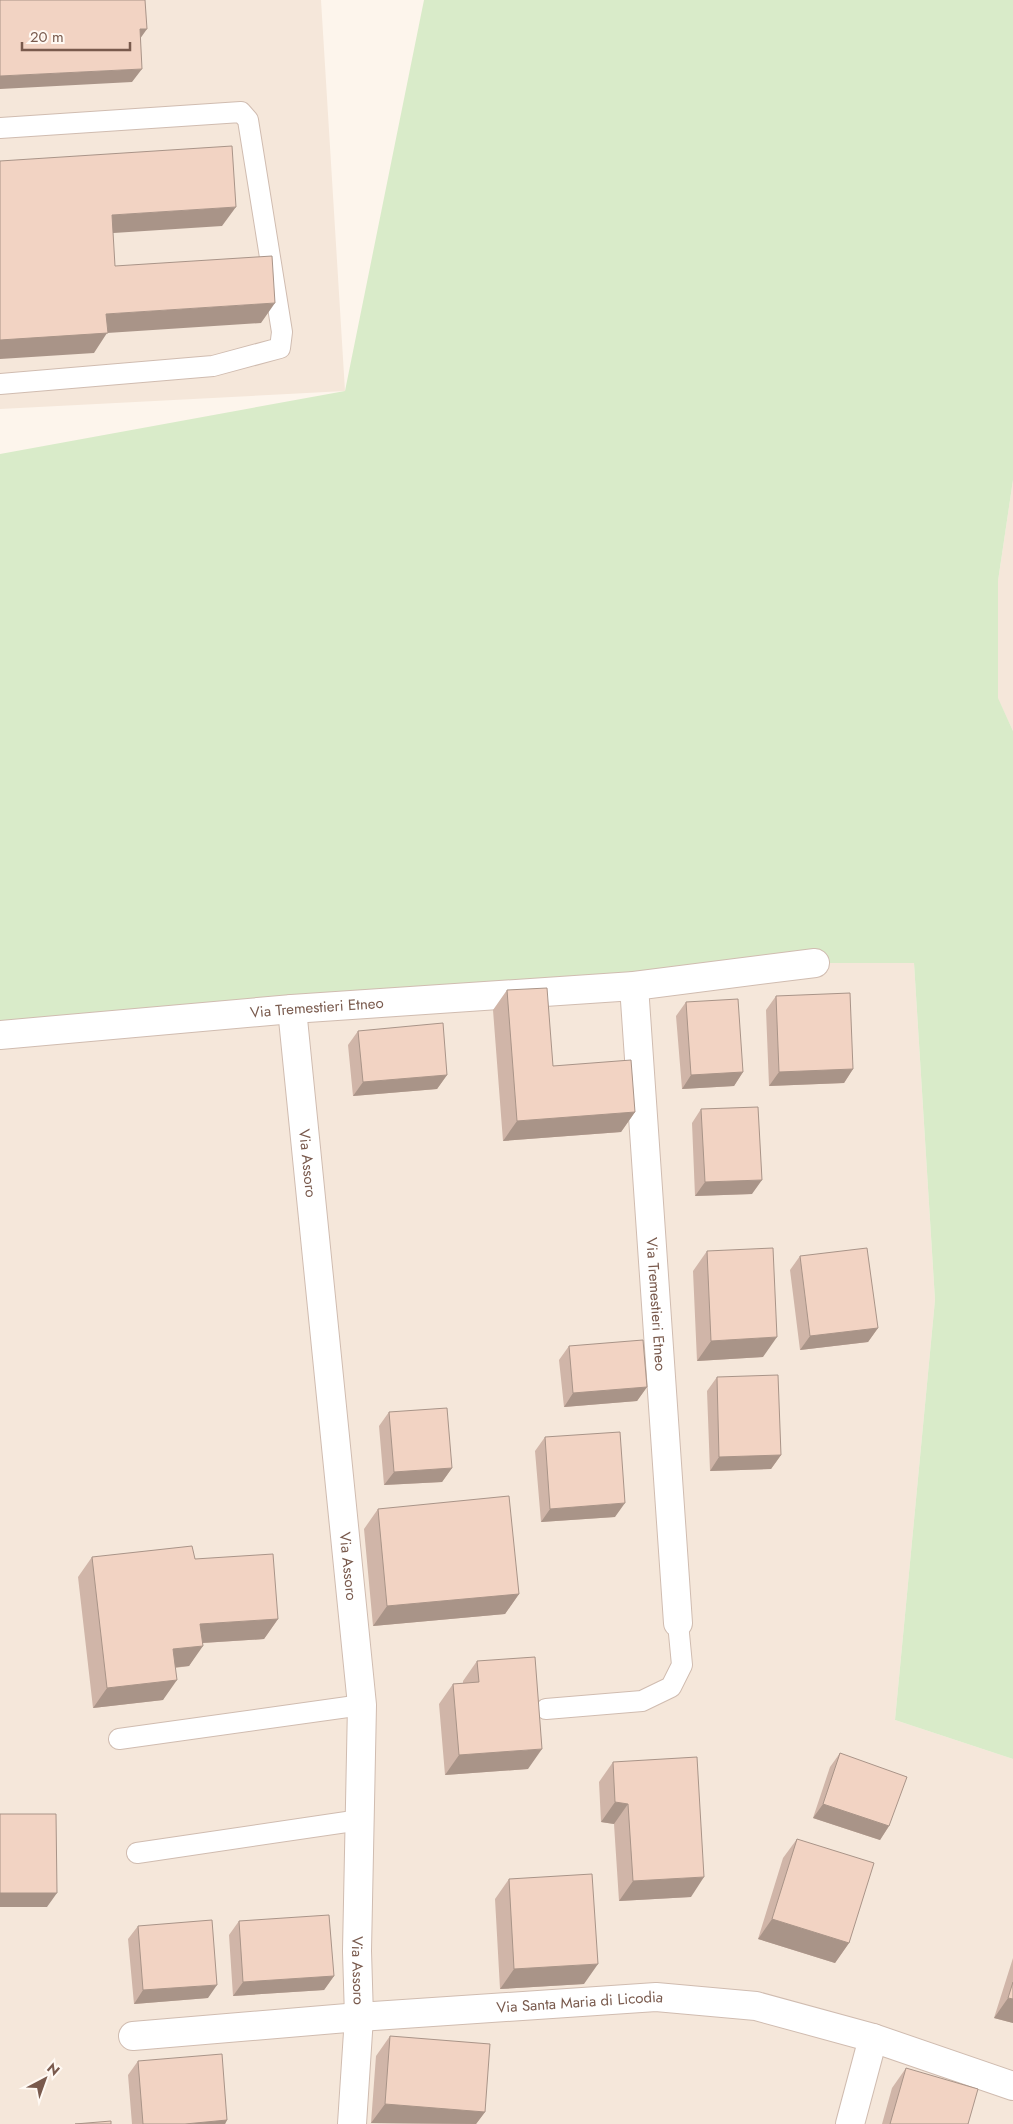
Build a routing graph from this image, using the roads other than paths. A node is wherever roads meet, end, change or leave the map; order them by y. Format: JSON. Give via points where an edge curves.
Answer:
{"nodes":[{"id":1,"x":0,"y":128,"type":"edge"},
{"id":2,"x":0,"y":384,"type":"edge"},
{"id":3,"x":815,"y":963,"type":"dead end"},
{"id":4,"x":634,"y":986,"type":"junction"},
{"id":5,"x":292,"y":1010,"type":"junction"},
{"id":6,"x":0,"y":1035,"type":"edge"},
{"id":7,"x":678,"y":1623,"type":"joint"},
{"id":8,"x":362,"y":1705,"type":"junction"},
{"id":9,"x":546,"y":1709,"type":"dead end"},
{"id":10,"x":119,"y":1740,"type":"dead end"},
{"id":11,"x":360,"y":1820,"type":"junction"},
{"id":12,"x":137,"y":1853,"type":"dead end"},
{"id":13,"x":359,"y":2017,"type":"junction"},
{"id":14,"x":133,"y":2036,"type":"dead end"},
{"id":15,"x":873,"y":2038,"type":"junction"},
{"id":16,"x":1013,"y":2086,"type":"edge"},
{"id":17,"x":352,"y":2124,"type":"edge"},
{"id":18,"x":850,"y":2124,"type":"edge"}],
"edges":[{"from":1,"to":2,"type":"lane","via":[[241,112],[248,120],[282,332],[280,348],[213,366]]},
{"from":3,"to":4,"type":"street","name":"Via Tremestieri Etneo"},
{"from":4,"to":5,"type":"street","name":"Via Tremestieri Etneo"},
{"from":4,"to":7,"type":"street","name":"Via Tremestieri Etneo"},
{"from":5,"to":6,"type":"street","name":"Via Tremestieri Etneo"},
{"from":5,"to":8,"type":"street","name":"Via Assoro"},
{"from":7,"to":9,"type":"lane","via":[[682,1665],[671,1688],[642,1701]]},
{"from":8,"to":10,"type":"lane"},
{"from":8,"to":11,"type":"street","name":"Via Assoro"},
{"from":11,"to":12,"type":"lane"},
{"from":11,"to":13,"type":"street","name":"Via Assoro"},
{"from":13,"to":14,"type":"street","name":"Via Santa Maria di Licodia"},
{"from":13,"to":15,"type":"street","name":"Via Santa Maria di Licodia","via":[[656,1997],[756,2006]]},
{"from":13,"to":17,"type":"street","name":"Via Assoro"},
{"from":15,"to":16,"type":"street","name":"Via Santa Maria di Licodia"},
{"from":15,"to":18,"type":"street"}]}
